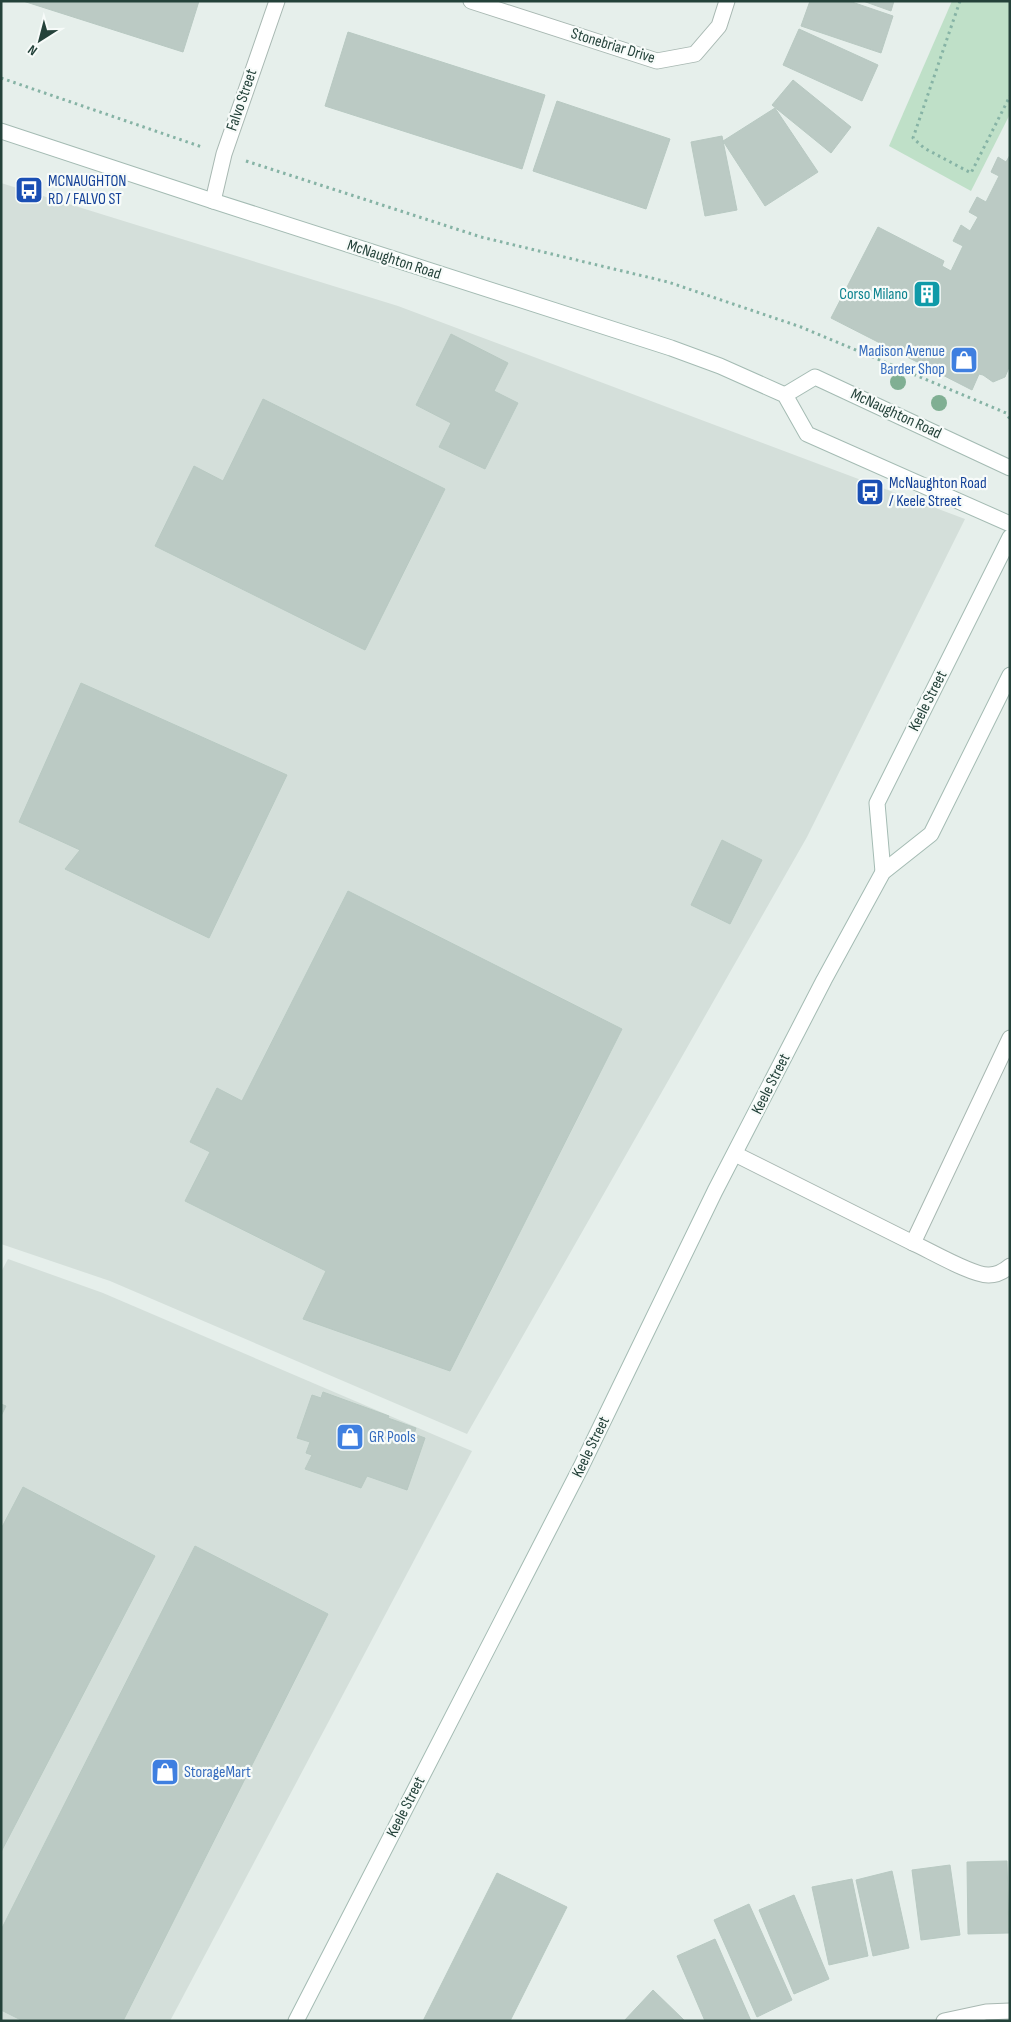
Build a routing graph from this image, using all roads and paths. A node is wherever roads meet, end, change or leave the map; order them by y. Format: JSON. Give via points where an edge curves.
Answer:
{"nodes":[{"id":1,"x":278,"y":1,"type":"edge"},
{"id":2,"x":471,"y":1,"type":"edge"},
{"id":3,"x":727,"y":1,"type":"edge"},
{"id":4,"x":960,"y":1,"type":"edge"},
{"id":5,"x":1,"y":78,"type":"edge"},
{"id":6,"x":1010,"y":96,"type":"edge"},
{"id":7,"x":1,"y":131,"type":"edge"},
{"id":8,"x":224,"y":154,"type":"junction"},
{"id":9,"x":213,"y":201,"type":"junction"},
{"id":10,"x":784,"y":395,"type":"junction"},
{"id":11,"x":1010,"y":419,"type":"edge"},
{"id":12,"x":1010,"y":468,"type":"edge"},
{"id":13,"x":1010,"y":524,"type":"edge"},
{"id":14,"x":1010,"y":538,"type":"edge"},
{"id":15,"x":1010,"y":675,"type":"edge"},
{"id":16,"x":883,"y":872,"type":"junction"},
{"id":17,"x":1010,"y":1038,"type":"edge"},
{"id":18,"x":735,"y":1154,"type":"junction"},
{"id":19,"x":913,"y":1243,"type":"junction"},
{"id":20,"x":1010,"y":1266,"type":"edge"},
{"id":21,"x":1010,"y":2011,"type":"edge"},
{"id":22,"x":296,"y":2021,"type":"edge"},
{"id":23,"x":944,"y":2021,"type":"edge"}],
"edges":[{"from":1,"to":8,"type":"street","name":"Falvo Street"},
{"from":2,"to":3,"type":"street","name":"Stonebriar Drive","via":[[657,61],[695,54],[719,26]]},
{"from":4,"to":6,"type":"path","via":[[914,138],[924,148],[971,173]]},
{"from":5,"to":8,"type":"path"},
{"from":7,"to":9,"type":"street","name":"McNaughton Road"},
{"from":8,"to":9,"type":"street","name":"Falvo Street"},
{"from":8,"to":11,"type":"path","via":[[481,238],[668,282],[801,327],[1006,413]]},
{"from":9,"to":10,"type":"street","name":"McNaughton Road","via":[[671,348]]},
{"from":10,"to":12,"type":"street","name":"McNaughton Road","via":[[815,376]]},
{"from":10,"to":13,"type":"street","via":[[807,434]]},
{"from":14,"to":16,"type":"street","name":"Keele Street","via":[[877,803]]},
{"from":15,"to":16,"type":"street","name":"Keele Street","via":[[931,834]]},
{"from":16,"to":18,"type":"street","name":"Keele Street"},
{"from":17,"to":19,"type":"street"},
{"from":18,"to":19,"type":"street"},
{"from":18,"to":22,"type":"street","name":"Keele Street","via":[[582,1467]]},
{"from":19,"to":20,"type":"street","via":[[988,1275],[1003,1272]]},
{"from":21,"to":23,"type":"street","via":[[986,2012]]}]}
